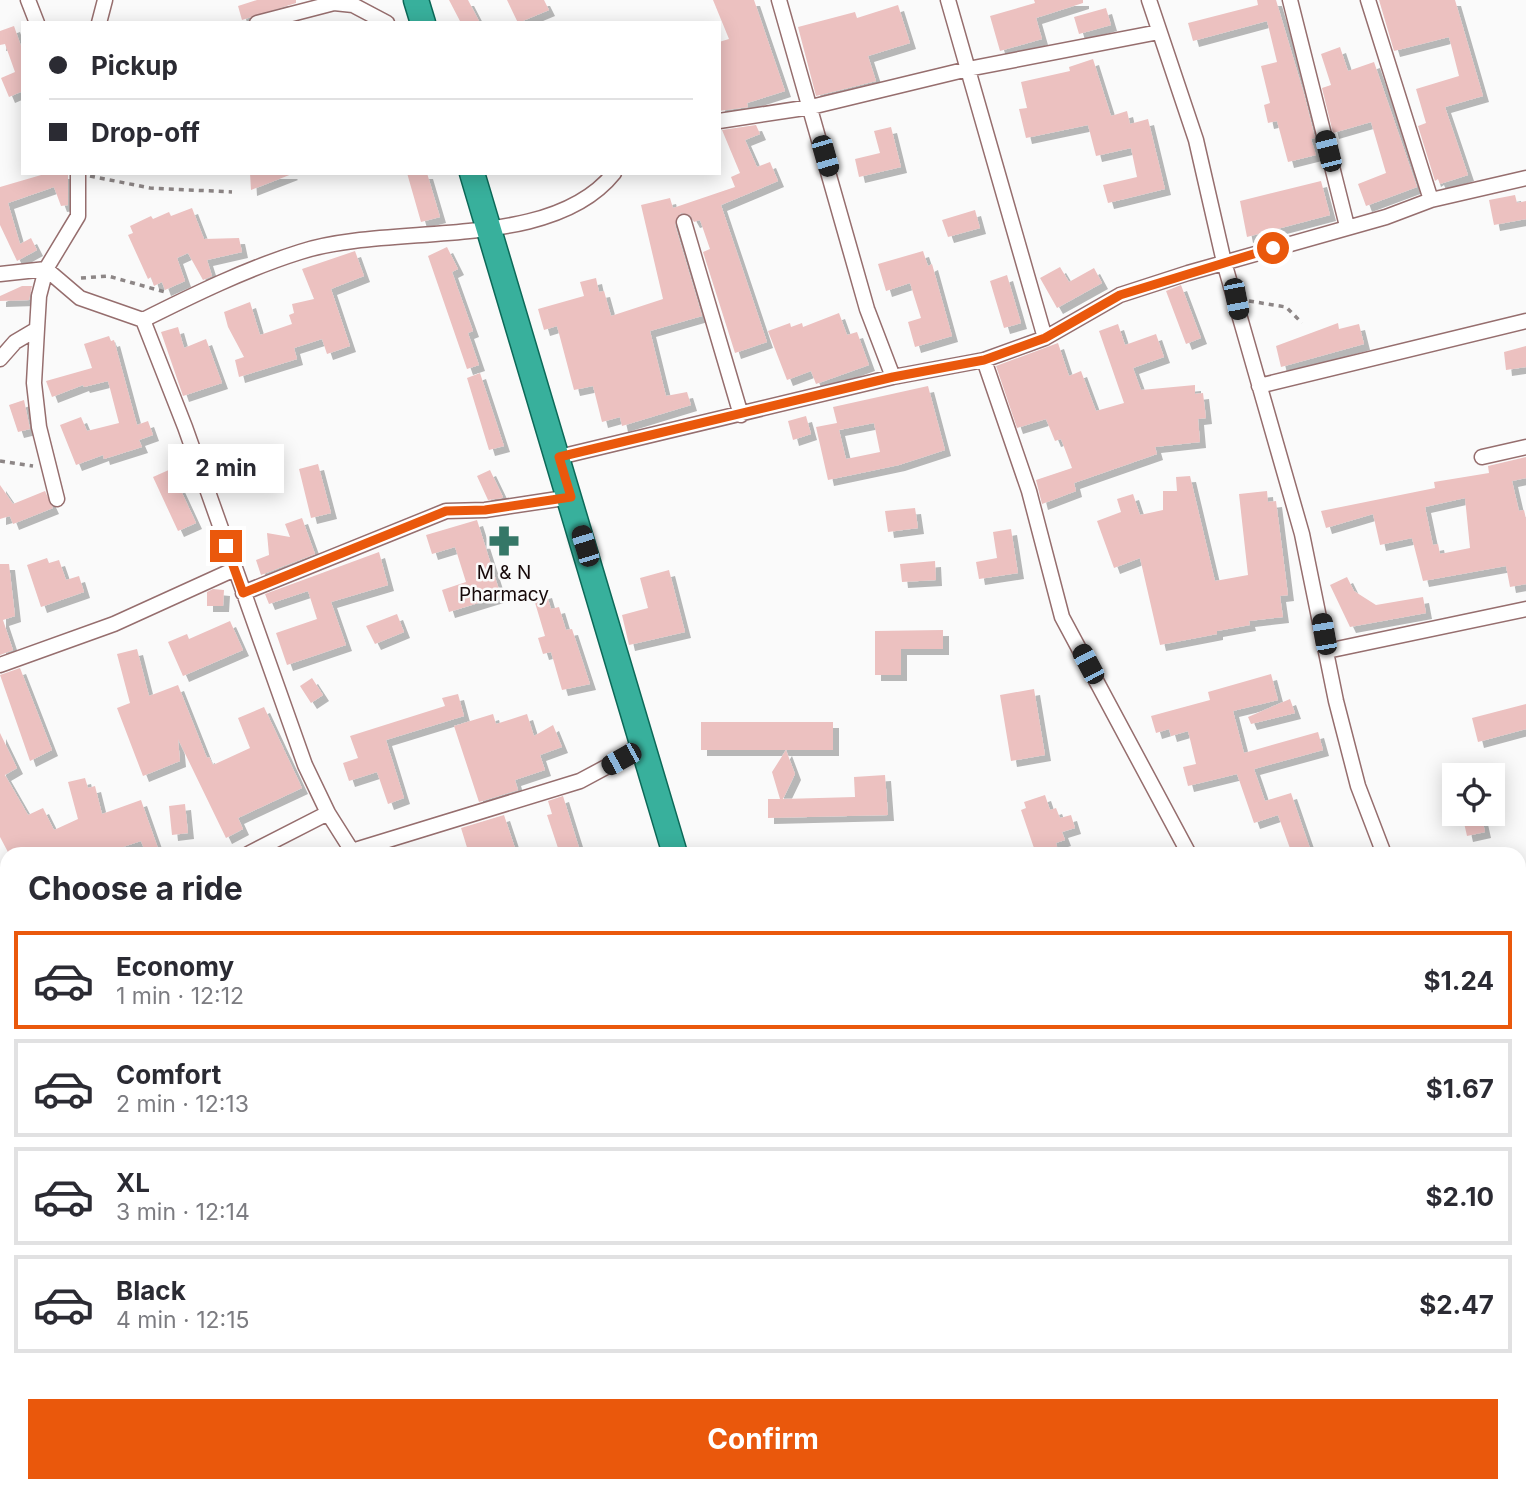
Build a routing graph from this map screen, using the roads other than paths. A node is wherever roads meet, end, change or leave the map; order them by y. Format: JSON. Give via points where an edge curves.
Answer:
{"nodes":[{"id":1,"x":28,"y":0,"type":"edge"},
{"id":2,"x":106,"y":0,"type":"edge"},
{"id":3,"x":416,"y":0,"type":"edge"},
{"id":4,"x":779,"y":0,"type":"edge"},
{"id":5,"x":948,"y":0,"type":"edge"},
{"id":6,"x":1149,"y":0,"type":"edge"},
{"id":7,"x":1290,"y":0,"type":"edge"},
{"id":8,"x":1368,"y":0,"type":"edge"},
{"id":9,"x":36,"y":21,"type":"edge"},
{"id":10,"x":100,"y":21,"type":"edge"},
{"id":11,"x":265,"y":21,"type":"edge"},
{"id":12,"x":383,"y":21,"type":"edge"},
{"id":13,"x":423,"y":21,"type":"edge"},
{"id":14,"x":1158,"y":32,"type":"junction"},
{"id":15,"x":968,"y":69,"type":"junction"},
{"id":16,"x":811,"y":107,"type":"junction"},
{"id":17,"x":721,"y":121,"type":"edge"},
{"id":18,"x":78,"y":175,"type":"edge"},
{"id":19,"x":473,"y":175,"type":"edge"},
{"id":20,"x":612,"y":175,"type":"edge"},
{"id":21,"x":1526,"y":178,"type":"edge"},
{"id":22,"x":1431,"y":201,"type":"junction"},
{"id":23,"x":684,"y":222,"type":"dead end"},
{"id":24,"x":1347,"y":226,"type":"junction"},
{"id":25,"x":489,"y":228,"type":"junction"},
{"id":26,"x":1224,"y":262,"type":"junction"},
{"id":27,"x":46,"y":270,"type":"junction"},
{"id":28,"x":0,"y":274,"type":"edge"},
{"id":29,"x":143,"y":320,"type":"junction"},
{"id":30,"x":1526,"y":321,"type":"edge"},
{"id":31,"x":37,"y":329,"type":"junction"},
{"id":32,"x":1045,"y":338,"type":"junction"},
{"id":33,"x":0,"y":359,"type":"edge"},
{"id":34,"x":984,"y":360,"type":"junction"},
{"id":35,"x":893,"y":377,"type":"junction"},
{"id":36,"x":1259,"y":386,"type":"junction"},
{"id":37,"x":741,"y":415,"type":"junction"},
{"id":38,"x":1526,"y":447,"type":"edge"},
{"id":39,"x":559,"y":457,"type":"junction"},
{"id":40,"x":1482,"y":457,"type":"dead end"},
{"id":41,"x":571,"y":497,"type":"junction"},
{"id":42,"x":57,"y":499,"type":"dead end"},
{"id":43,"x":235,"y":569,"type":"junction"},
{"id":44,"x":243,"y":593,"type":"junction"},
{"id":45,"x":1526,"y":609,"type":"edge"},
{"id":46,"x":1327,"y":651,"type":"junction"},
{"id":47,"x":0,"y":666,"type":"edge"},
{"id":48,"x":643,"y":741,"type":"junction"},
{"id":49,"x":328,"y":813,"type":"junction"},
{"id":50,"x":262,"y":847,"type":"edge"},
{"id":51,"x":348,"y":847,"type":"edge"},
{"id":52,"x":371,"y":847,"type":"edge"},
{"id":53,"x":673,"y":847,"type":"edge"},
{"id":54,"x":1185,"y":847,"type":"edge"},
{"id":55,"x":1381,"y":847,"type":"edge"}],
"edges":[{"from":1,"to":9,"type":"street"},
{"from":2,"to":10,"type":"street"},
{"from":3,"to":13,"type":"highway"},
{"from":4,"to":16,"type":"street"},
{"from":5,"to":15,"type":"street"},
{"from":6,"to":14,"type":"street"},
{"from":7,"to":24,"type":"street"},
{"from":8,"to":22,"type":"street"},
{"from":11,"to":12,"type":"street","via":[[334,3],[353,5]]},
{"from":14,"to":15,"type":"street"},
{"from":14,"to":26,"type":"street","via":[[1196,139]]},
{"from":15,"to":16,"type":"street"},
{"from":15,"to":32,"type":"street"},
{"from":16,"to":17,"type":"street"},
{"from":16,"to":35,"type":"street","via":[[867,309]]},
{"from":18,"to":27,"type":"street","via":[[78,216]]},
{"from":19,"to":25,"type":"highway"},
{"from":20,"to":25,"type":"street","via":[[580,204],[536,221]]},
{"from":21,"to":22,"type":"street"},
{"from":22,"to":24,"type":"street"},
{"from":23,"to":37,"type":"street"},
{"from":24,"to":26,"type":"street"},
{"from":25,"to":29,"type":"street","via":[[352,240],[313,249],[191,296]]},
{"from":25,"to":39,"type":"highway"},
{"from":26,"to":32,"type":"street","via":[[1120,295]]},
{"from":26,"to":36,"type":"street"},
{"from":27,"to":28,"type":"street"},
{"from":27,"to":29,"type":"street","via":[[80,298]]},
{"from":27,"to":31,"type":"street"},
{"from":29,"to":43,"type":"street"},
{"from":30,"to":36,"type":"street"},
{"from":31,"to":33,"type":"street","via":[[15,342]]},
{"from":31,"to":42,"type":"street","via":[[34,383],[39,427]]},
{"from":32,"to":34,"type":"street"},
{"from":34,"to":35,"type":"street"},
{"from":34,"to":54,"type":"street","via":[[1029,491],[1062,617]]},
{"from":35,"to":37,"type":"street"},
{"from":36,"to":46,"type":"street","via":[[1302,534]]},
{"from":37,"to":39,"type":"street"},
{"from":38,"to":40,"type":"street"},
{"from":39,"to":41,"type":"highway"},
{"from":41,"to":44,"type":"street","via":[[446,511]]},
{"from":41,"to":48,"type":"highway"},
{"from":43,"to":44,"type":"street"},
{"from":43,"to":47,"type":"street","via":[[114,624]]},
{"from":44,"to":49,"type":"street","via":[[305,765]]},
{"from":45,"to":46,"type":"street"},
{"from":46,"to":55,"type":"street","via":[[1358,786]]},
{"from":48,"to":52,"type":"street","via":[[580,781]]},
{"from":48,"to":53,"type":"highway"},
{"from":49,"to":50,"type":"street"},
{"from":49,"to":51,"type":"street"}]}
